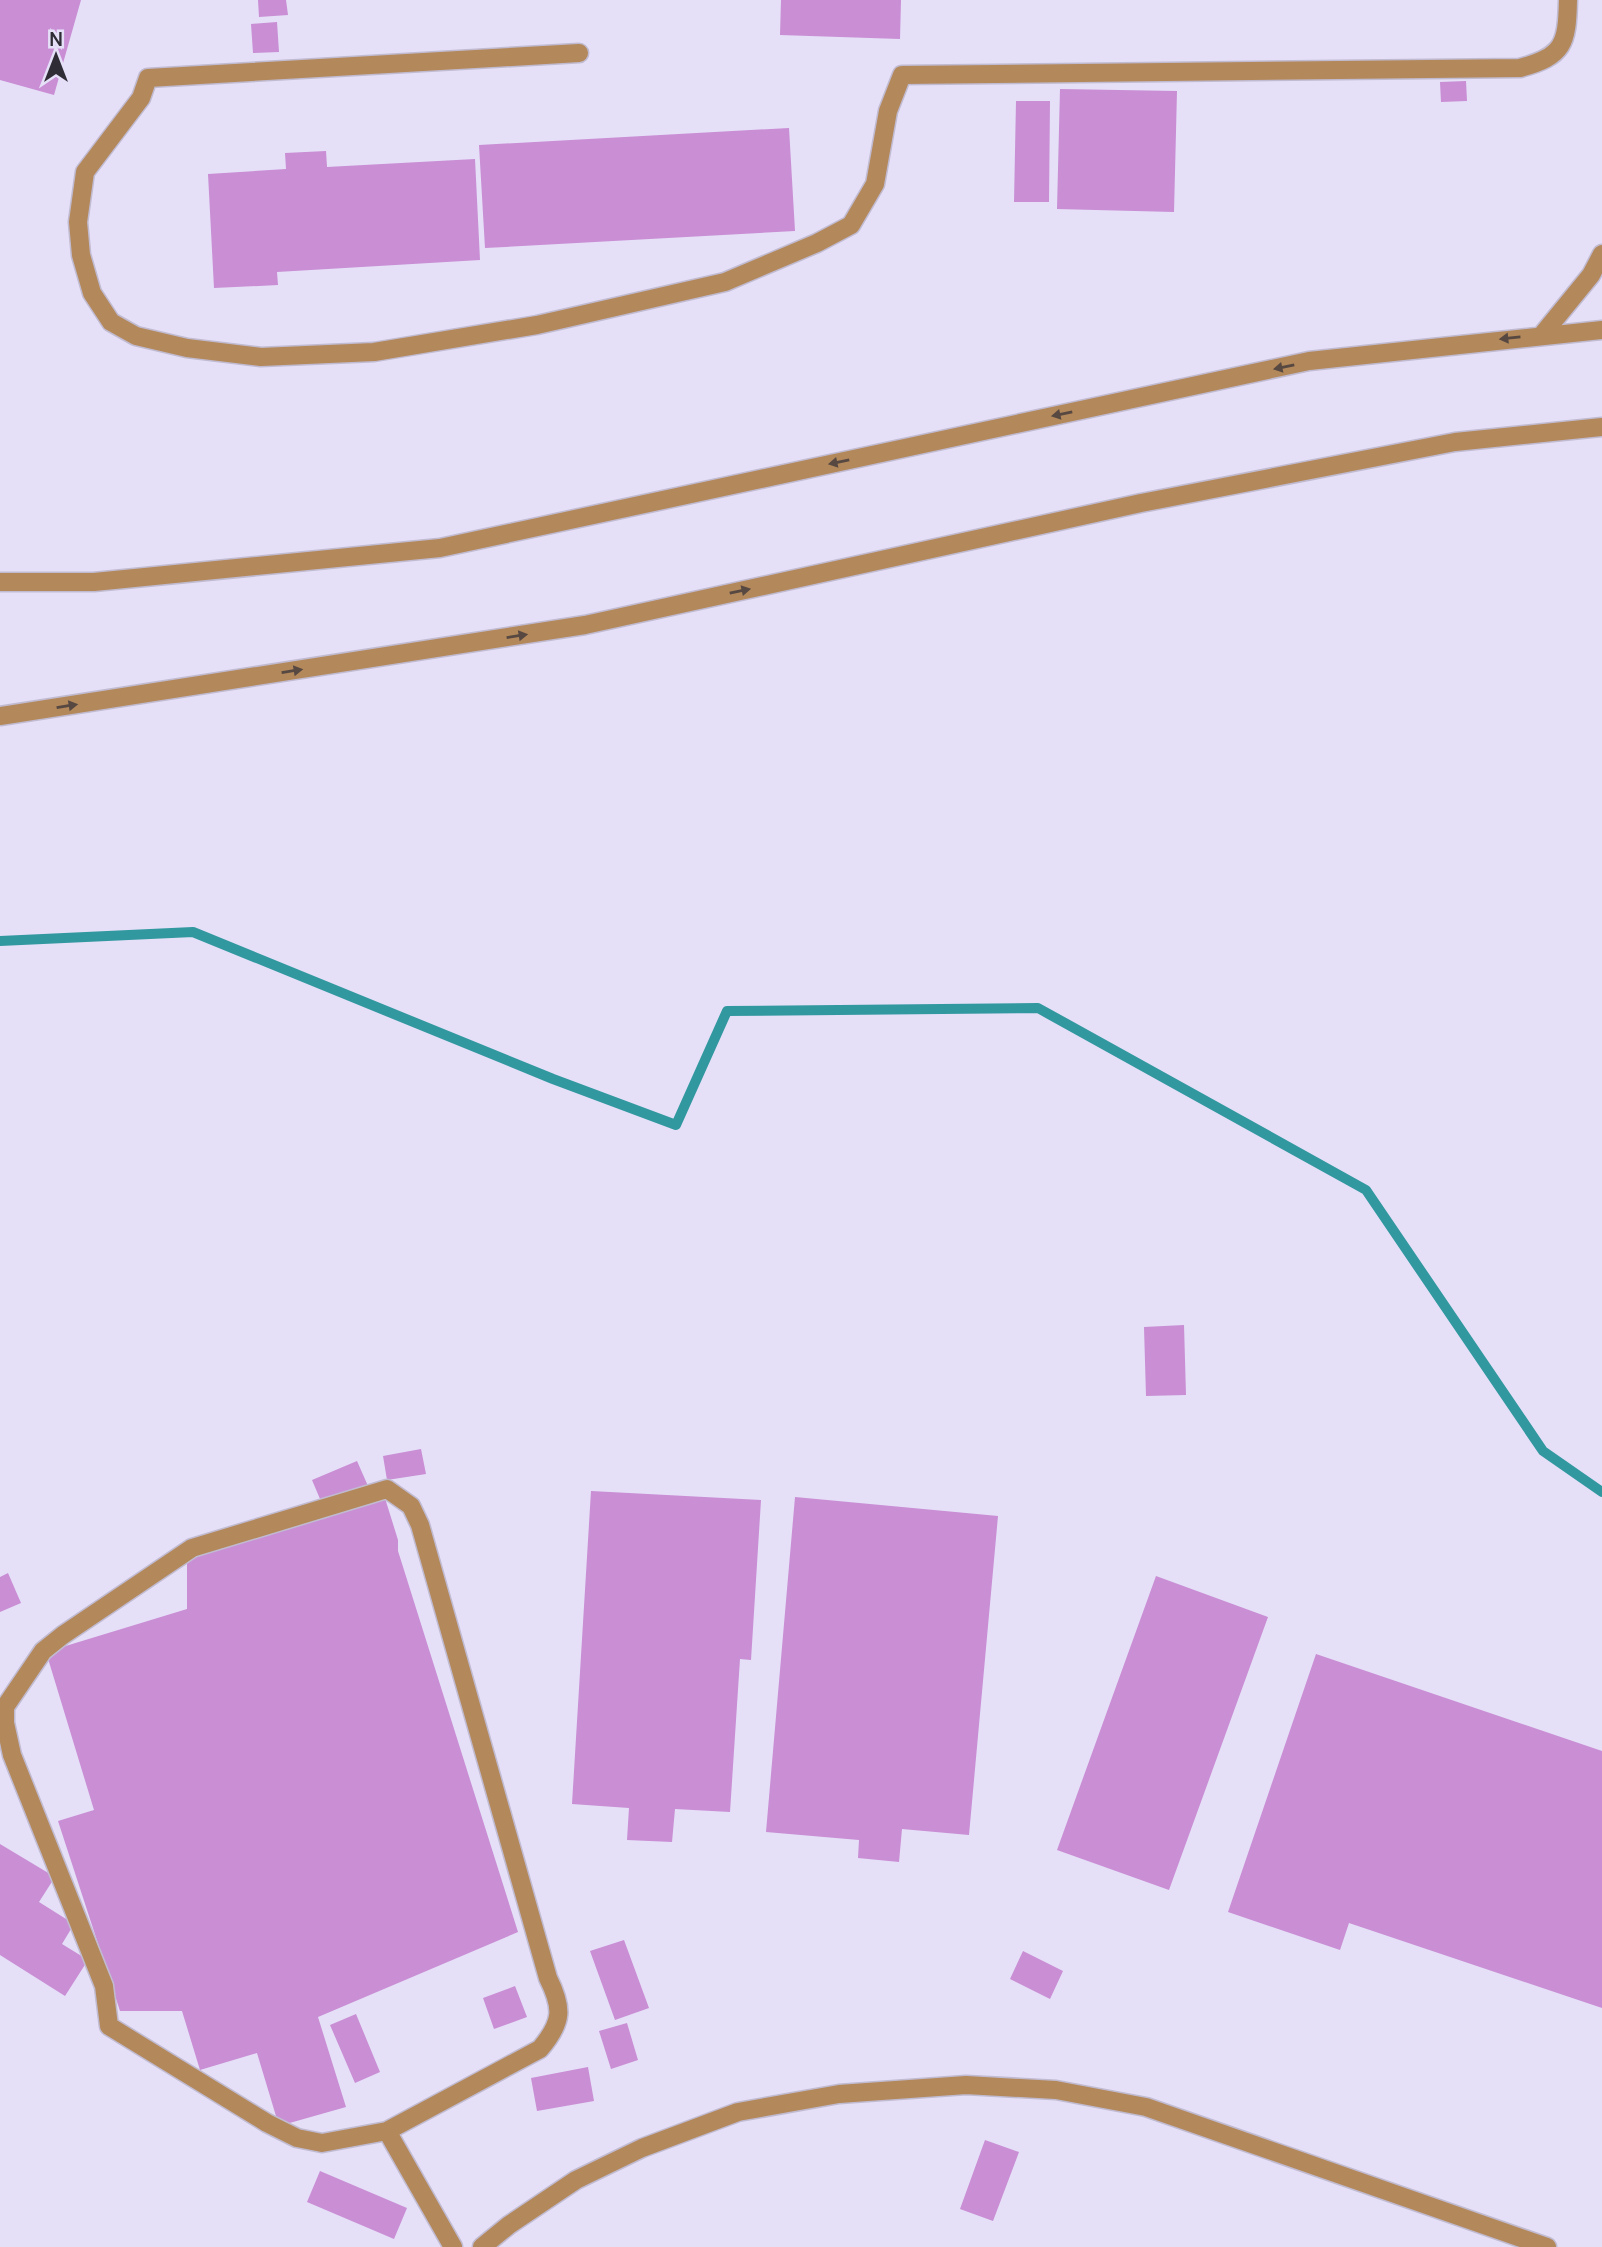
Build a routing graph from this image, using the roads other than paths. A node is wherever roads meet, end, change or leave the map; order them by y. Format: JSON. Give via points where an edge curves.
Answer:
{"nodes":[{"id":1,"x":1568,"y":0,"type":"edge"},
{"id":2,"x":579,"y":53,"type":"dead end"},
{"id":3,"x":1602,"y":254,"type":"edge"},
{"id":4,"x":1602,"y":330,"type":"edge"},
{"id":5,"x":1542,"y":335,"type":"junction"},
{"id":6,"x":1602,"y":427,"type":"edge"},
{"id":7,"x":0,"y":582,"type":"edge"},
{"id":8,"x":0,"y":716,"type":"edge"},
{"id":9,"x":387,"y":2131,"type":"junction"},
{"id":10,"x":453,"y":2247,"type":"edge"},
{"id":11,"x":482,"y":2247,"type":"edge"},
{"id":12,"x":1547,"y":2247,"type":"edge"}],
"edges":[{"from":1,"to":2,"type":"street","via":[[1567,28],[1554,55],[1520,68],[902,75],[888,111],[875,184],[851,225],[725,282],[537,325],[374,352],[261,358],[136,336],[111,322],[92,293],[78,222],[85,173],[141,98],[148,78]]},
{"from":3,"to":5,"type":"street","via":[[1591,275]]},
{"from":4,"to":5,"type":"street"},
{"from":5,"to":7,"type":"street","one_way":true,"via":[[1309,361],[440,548],[94,582]]},
{"from":8,"to":6,"type":"street","one_way":true,"via":[[585,625],[1196,492],[1455,442]]},
{"from":9,"to":9,"type":"street","via":[[322,2143],[297,2138],[109,2026],[104,1986],[12,1755],[5,1723],[5,1707],[43,1651],[192,1548],[387,1489],[411,1506],[420,1525],[548,1978],[559,2001],[554,2032],[540,2049]]},
{"from":9,"to":10,"type":"street"},
{"from":11,"to":12,"type":"street","via":[[576,2180],[642,2148],[738,2112],[839,2094],[965,2085],[1056,2090],[1146,2107]]}]}
